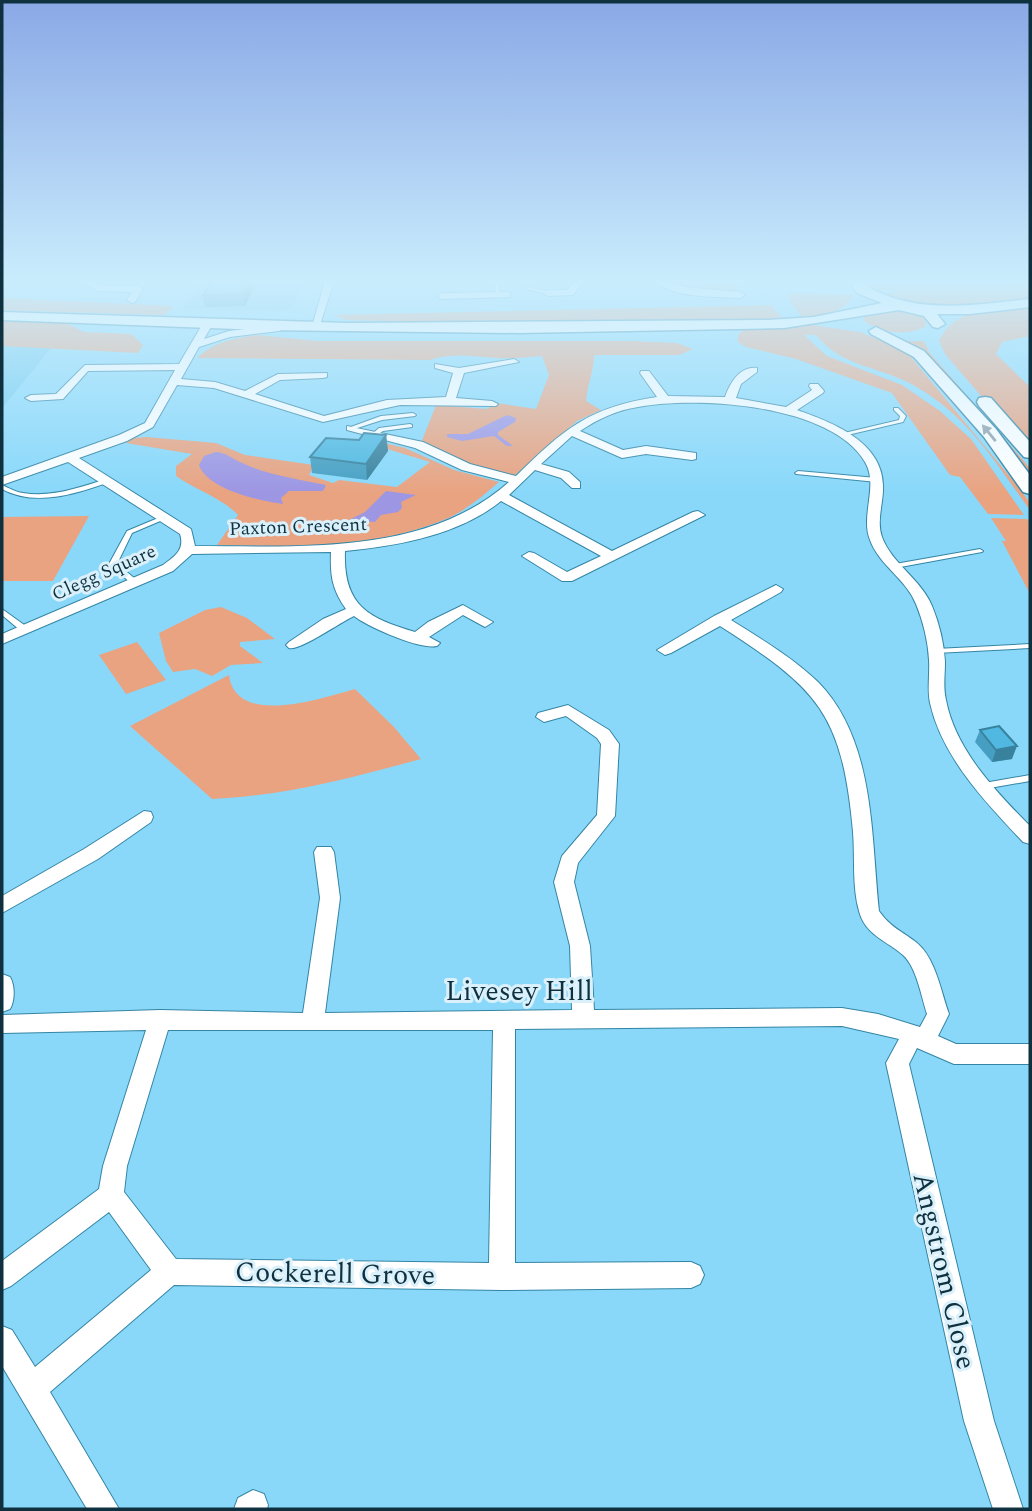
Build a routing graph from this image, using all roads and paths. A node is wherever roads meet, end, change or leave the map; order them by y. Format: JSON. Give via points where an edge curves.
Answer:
{"nodes":[{"id":1,"x":192,"y":352,"type":"edge"},
{"id":2,"x":914,"y":352,"type":"edge"},
{"id":3,"x":937,"y":352,"type":"edge"},
{"id":4,"x":514,"y":362,"type":"dead end"},
{"id":5,"x":439,"y":366,"type":"dead end"},
{"id":6,"x":181,"y":367,"type":"junction"},
{"id":7,"x":459,"y":371,"type":"junction"},
{"id":8,"x":753,"y":374,"type":"dead end"},
{"id":9,"x":323,"y":375,"type":"dead end"},
{"id":10,"x":651,"y":376,"type":"dead end"},
{"id":11,"x":174,"y":382,"type":"junction"},
{"id":12,"x":832,"y":392,"type":"dead end"},
{"id":13,"x":247,"y":394,"type":"junction"},
{"id":14,"x":59,"y":397,"type":"junction"},
{"id":15,"x":80,"y":397,"type":"dead end"},
{"id":16,"x":31,"y":398,"type":"dead end"},
{"id":17,"x":665,"y":400,"type":"junction"},
{"id":18,"x":730,"y":400,"type":"junction"},
{"id":19,"x":450,"y":401,"type":"junction"},
{"id":20,"x":492,"y":404,"type":"dead end"},
{"id":21,"x":896,"y":410,"type":"dead end"},
{"id":22,"x":263,"y":411,"type":"dead end"},
{"id":23,"x":787,"y":411,"type":"junction"},
{"id":24,"x":291,"y":414,"type":"junction"},
{"id":25,"x":413,"y":415,"type":"dead end"},
{"id":26,"x":410,"y":426,"type":"dead end"},
{"id":27,"x":351,"y":428,"type":"joint"},
{"id":28,"x":571,"y":431,"type":"junction"},
{"id":29,"x":843,"y":434,"type":"junction"},
{"id":30,"x":374,"y":435,"type":"junction"},
{"id":31,"x":1030,"y":453,"type":"edge"},
{"id":32,"x":692,"y":456,"type":"dead end"},
{"id":33,"x":69,"y":457,"type":"junction"},
{"id":34,"x":533,"y":466,"type":"junction"},
{"id":35,"x":798,"y":473,"type":"dead end"},
{"id":36,"x":518,"y":480,"type":"junction"},
{"id":37,"x":877,"y":480,"type":"junction"},
{"id":38,"x":2,"y":481,"type":"edge"},
{"id":39,"x":107,"y":481,"type":"junction"},
{"id":40,"x":576,"y":485,"type":"dead end"},
{"id":41,"x":2,"y":487,"type":"edge"},
{"id":42,"x":1030,"y":488,"type":"edge"},
{"id":43,"x":500,"y":495,"type":"junction"},
{"id":44,"x":163,"y":518,"type":"junction"},
{"id":45,"x":706,"y":529,"type":"dead end"},
{"id":46,"x":338,"y":548,"type":"junction"},
{"id":47,"x":189,"y":550,"type":"junction"},
{"id":48,"x":980,"y":551,"type":"dead end"},
{"id":49,"x":529,"y":556,"type":"dead end"},
{"id":50,"x":610,"y":556,"type":"junction"},
{"id":51,"x":895,"y":566,"type":"junction"},
{"id":52,"x":135,"y":582,"type":"junction"},
{"id":53,"x":776,"y":589,"type":"dead end"},
{"id":54,"x":355,"y":610,"type":"junction"},
{"id":55,"x":2,"y":611,"type":"edge"},
{"id":56,"x":719,"y":619,"type":"junction"},
{"id":57,"x":485,"y":622,"type":"dead end"},
{"id":58,"x":24,"y":629,"type":"junction"},
{"id":59,"x":2,"y":639,"type":"edge"},
{"id":60,"x":294,"y":645,"type":"dead end"},
{"id":61,"x":1030,"y":646,"type":"edge"},
{"id":62,"x":665,"y":650,"type":"dead end"},
{"id":63,"x":936,"y":651,"type":"junction"},
{"id":64,"x":544,"y":717,"type":"dead end"},
{"id":65,"x":1030,"y":778,"type":"edge"},
{"id":66,"x":984,"y":786,"type":"junction"},
{"id":67,"x":144,"y":817,"type":"dead end"},
{"id":68,"x":1030,"y":837,"type":"edge"},
{"id":69,"x":324,"y":852,"type":"dead end"},
{"id":70,"x":2,"y":905,"type":"edge"},
{"id":71,"x":2,"y":983,"type":"edge"},
{"id":72,"x":2,"y":1003,"type":"edge"},
{"id":73,"x":160,"y":1019,"type":"junction"},
{"id":74,"x":584,"y":1020,"type":"junction"},
{"id":75,"x":313,"y":1021,"type":"junction"},
{"id":76,"x":504,"y":1021,"type":"junction"},
{"id":77,"x":2,"y":1024,"type":"edge"},
{"id":78,"x":918,"y":1038,"type":"junction"},
{"id":79,"x":1030,"y":1054,"type":"edge"},
{"id":80,"x":111,"y":1195,"type":"junction"},
{"id":81,"x":169,"y":1272,"type":"junction"},
{"id":82,"x":691,"y":1275,"type":"dead end"},
{"id":83,"x":502,"y":1277,"type":"junction"},
{"id":84,"x":2,"y":1278,"type":"edge"},
{"id":85,"x":2,"y":1340,"type":"edge"},
{"id":86,"x":32,"y":1388,"type":"junction"},
{"id":87,"x":104,"y":1509,"type":"edge"},
{"id":88,"x":1008,"y":1509,"type":"edge"}],
"edges":[{"from":1,"to":6,"type":"street"},
{"from":42,"to":2,"type":"street","one_way":true,"via":[[990,433]]},
{"from":3,"to":31,"type":"street"},
{"from":4,"to":7,"type":"street"},
{"from":5,"to":7,"type":"street"},
{"from":6,"to":11,"type":"street"},
{"from":6,"to":14,"type":"street","via":[[85,368]]},
{"from":7,"to":19,"type":"street"},
{"from":8,"to":18,"type":"street","via":[[736,382]]},
{"from":9,"to":13,"type":"street","via":[[274,375]]},
{"from":10,"to":17,"type":"street"},
{"from":11,"to":13,"type":"street","via":[[202,383]]},
{"from":11,"to":33,"type":"street","via":[[149,425]]},
{"from":12,"to":23,"type":"street","via":[[816,388]]},
{"from":13,"to":24,"type":"street"},
{"from":14,"to":15,"type":"street"},
{"from":14,"to":16,"type":"street"},
{"from":17,"to":18,"type":"street","name":"Paxton Crescent"},
{"from":17,"to":28,"type":"street","name":"Paxton Crescent","via":[[614,409]]},
{"from":18,"to":23,"type":"street","name":"Paxton Crescent"},
{"from":19,"to":20,"type":"street"},
{"from":19,"to":24,"type":"street","via":[[388,403],[332,419]]},
{"from":21,"to":29,"type":"lane","via":[[903,416],[901,421]]},
{"from":22,"to":24,"type":"street"},
{"from":23,"to":29,"type":"street","name":"Paxton Crescent"},
{"from":25,"to":27,"type":"lane","via":[[381,418]]},
{"from":26,"to":30,"type":"lane","via":[[381,429]]},
{"from":27,"to":30,"type":"street"},
{"from":28,"to":32,"type":"street","via":[[617,457],[646,450]]},
{"from":28,"to":34,"type":"street","name":"Paxton Crescent"},
{"from":29,"to":37,"type":"street","name":"Paxton Crescent","via":[[872,462]]},
{"from":30,"to":36,"type":"street","via":[[419,445],[466,467]]},
{"from":33,"to":38,"type":"street"},
{"from":33,"to":39,"type":"street","name":"Clegg Square"},
{"from":34,"to":36,"type":"street","name":"Paxton Crescent"},
{"from":34,"to":40,"type":"street","via":[[565,475]]},
{"from":35,"to":37,"type":"lane"},
{"from":36,"to":43,"type":"street","name":"Paxton Crescent"},
{"from":37,"to":51,"type":"street","via":[[876,539]]},
{"from":39,"to":41,"type":"lane","via":[[69,494],[13,495]]},
{"from":39,"to":44,"type":"street","name":"Clegg Square"},
{"from":43,"to":46,"type":"street","name":"Paxton Crescent","via":[[465,518],[435,530],[401,540]]},
{"from":43,"to":50,"type":"street"},
{"from":44,"to":47,"type":"street","name":"Clegg Square","via":[[186,532]]},
{"from":44,"to":52,"type":"lane","via":[[129,531],[113,564]]},
{"from":45,"to":50,"type":"street","via":[[693,517]]},
{"from":46,"to":47,"type":"street","name":"Paxton Crescent"},
{"from":46,"to":54,"type":"street","via":[[337,578],[343,597]]},
{"from":47,"to":52,"type":"street","name":"Clegg Square","via":[[168,568]]},
{"from":48,"to":51,"type":"lane"},
{"from":49,"to":50,"type":"street","via":[[568,578]]},
{"from":51,"to":63,"type":"street","via":[[923,602]]},
{"from":52,"to":58,"type":"street","name":"Clegg Square"},
{"from":53,"to":56,"type":"street"},
{"from":54,"to":57,"type":"street","via":[[384,629],[425,641],[433,625],[457,606]]},
{"from":54,"to":60,"type":"street"},
{"from":55,"to":58,"type":"lane"},
{"from":56,"to":62,"type":"street"},
{"from":56,"to":78,"type":"street","name":"Angstrom Close","via":[[795,672],[824,700],[844,736],[852,762],[869,912],[882,931],[911,950],[921,964],[938,1014]]},
{"from":58,"to":59,"type":"street","name":"Clegg Square"},
{"from":61,"to":63,"type":"lane"},
{"from":63,"to":66,"type":"street","via":[[938,704],[957,749]]},
{"from":64,"to":74,"type":"street","via":[[571,703],[610,744],[607,816],[569,861],[564,882],[580,946]]},
{"from":65,"to":66,"type":"lane"},
{"from":66,"to":68,"type":"street"},
{"from":67,"to":70,"type":"street","via":[[91,854]]},
{"from":69,"to":75,"type":"street","via":[[330,898]]},
{"from":71,"to":72,"type":"street"},
{"from":73,"to":75,"type":"street","name":"Livesey Hill"},
{"from":73,"to":77,"type":"street","name":"Livesey Hill"},
{"from":73,"to":80,"type":"street","via":[[115,1166]]},
{"from":74,"to":76,"type":"street","name":"Livesey Hill"},
{"from":74,"to":78,"type":"street","name":"Livesey Hill","via":[[842,1017],[878,1023]]},
{"from":75,"to":76,"type":"street","name":"Livesey Hill"},
{"from":76,"to":83,"type":"street"},
{"from":78,"to":79,"type":"street","name":"Livesey Hill","via":[[954,1054]]},
{"from":78,"to":88,"type":"street","name":"Angstrom Close","via":[[897,1063],[979,1420]]},
{"from":80,"to":81,"type":"street"},
{"from":80,"to":84,"type":"street"},
{"from":81,"to":83,"type":"street","name":"Cockerell Grove"},
{"from":81,"to":86,"type":"street"},
{"from":82,"to":83,"type":"street","name":"Cockerell Grove"},
{"from":85,"to":86,"type":"street"},
{"from":86,"to":87,"type":"street"}]}
